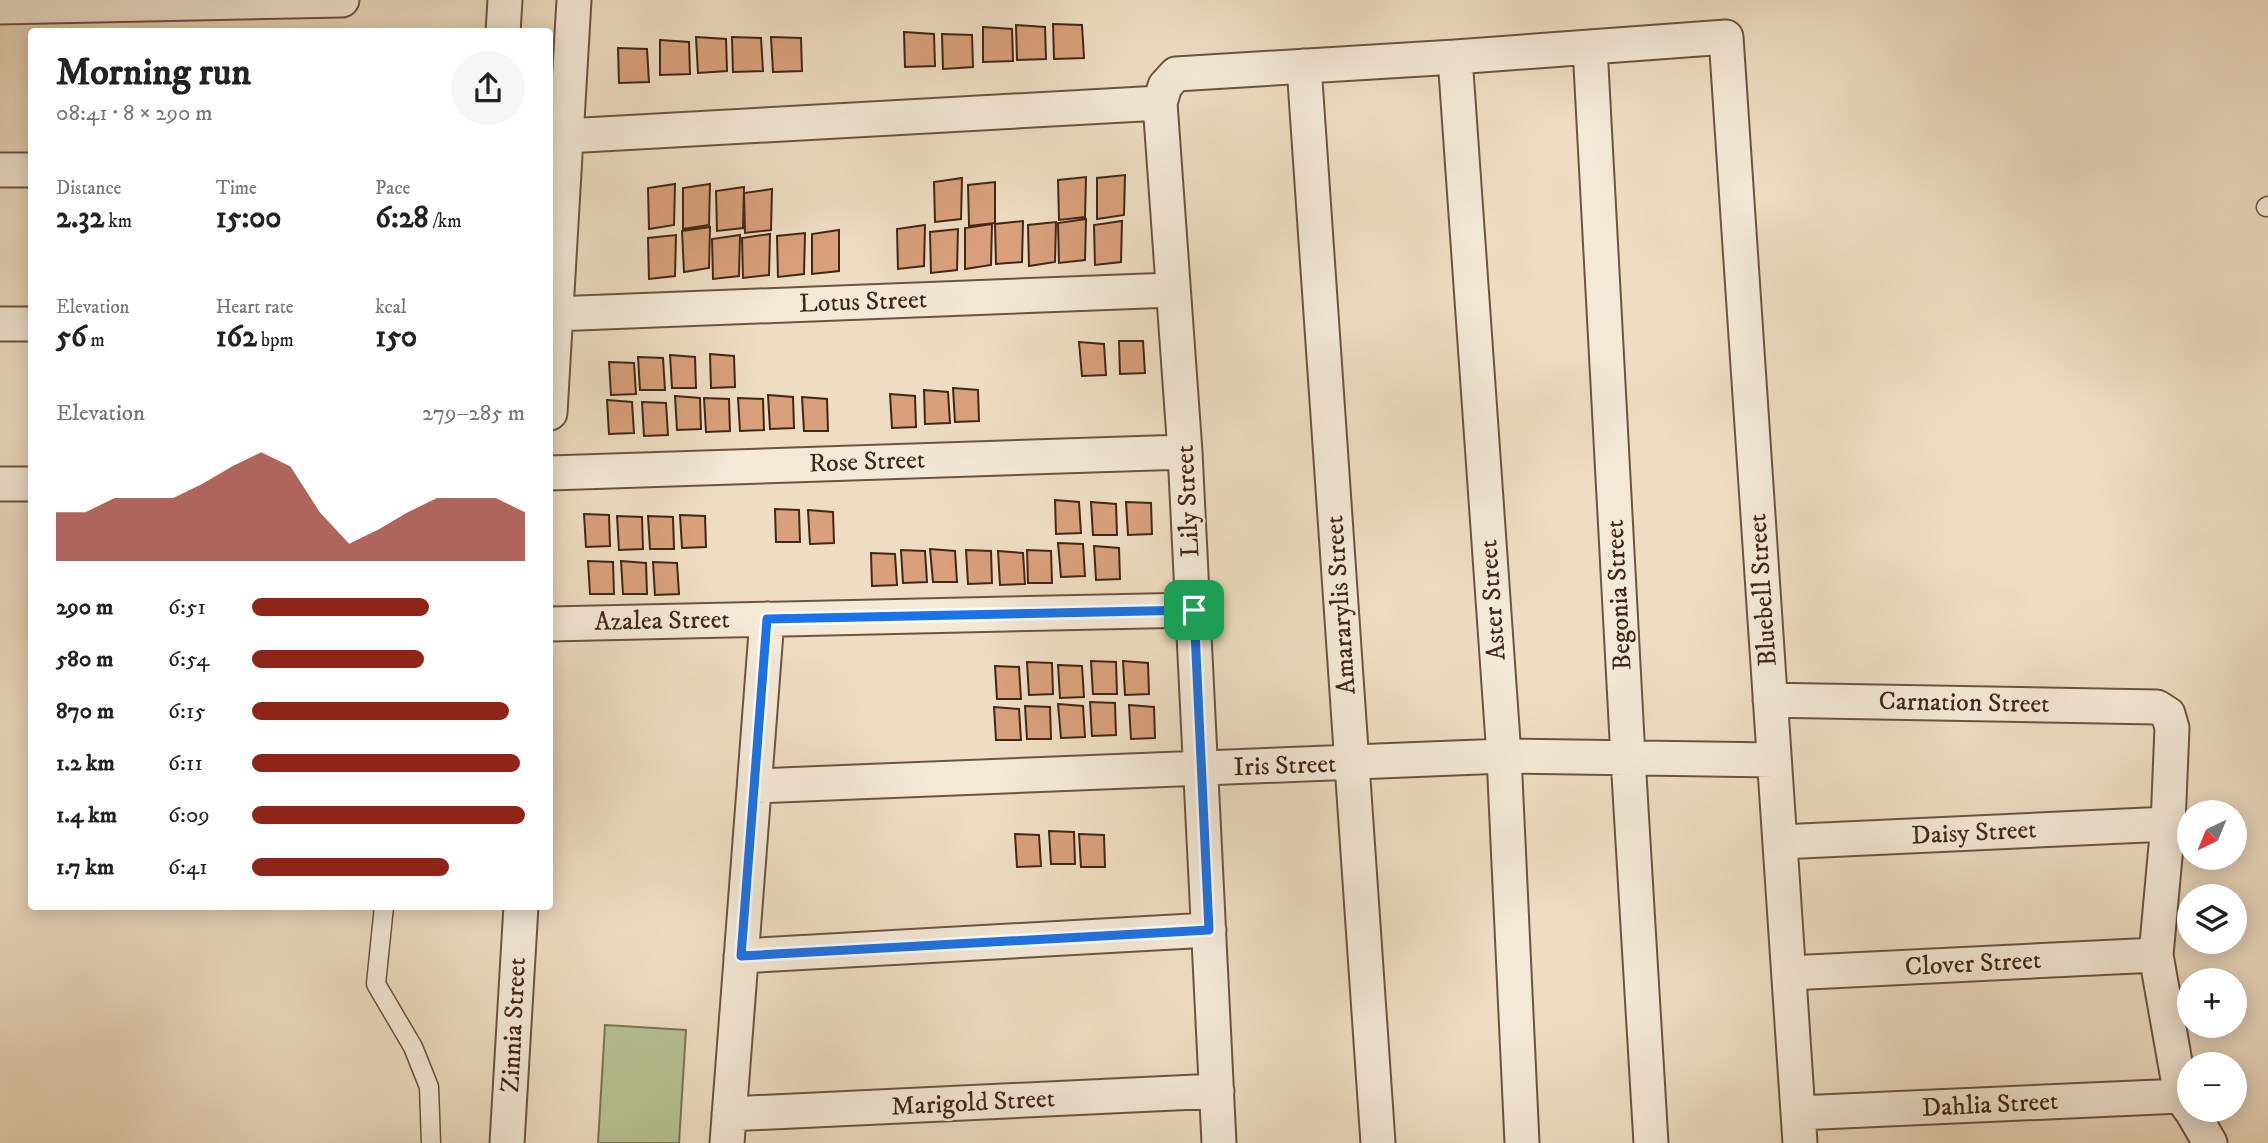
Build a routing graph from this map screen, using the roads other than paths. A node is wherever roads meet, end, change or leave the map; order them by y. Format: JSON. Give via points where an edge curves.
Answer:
{"nodes":[{"id":1,"x":342,"y":0,"type":"edge"},
{"id":2,"x":505,"y":0,"type":"edge"},
{"id":3,"x":561,"y":0,"type":"edge"},
{"id":4,"x":574,"y":0,"type":"edge"},
{"id":5,"x":0,"y":7,"type":"edge"},
{"id":6,"x":503,"y":28,"type":"edge"},
{"id":7,"x":1590,"y":47,"type":"junction"},
{"id":8,"x":1455,"y":57,"type":"junction"},
{"id":9,"x":1304,"y":66,"type":"junction"},
{"id":10,"x":1160,"y":103,"type":"junction"},
{"id":11,"x":566,"y":136,"type":"junction"},
{"id":12,"x":0,"y":170,"type":"edge"},
{"id":13,"x":28,"y":170,"type":"edge"},
{"id":14,"x":1172,"y":290,"type":"junction"},
{"id":15,"x":554,"y":314,"type":"junction"},
{"id":16,"x":0,"y":324,"type":"edge"},
{"id":17,"x":28,"y":324,"type":"edge"},
{"id":18,"x":553,"y":339,"type":"edge"},
{"id":19,"x":1185,"y":452,"type":"junction"},
{"id":20,"x":553,"y":473,"type":"edge"},
{"id":21,"x":0,"y":484,"type":"edge"},
{"id":22,"x":28,"y":484,"type":"edge"},
{"id":23,"x":1194,"y":610,"type":"junction"},
{"id":24,"x":767,"y":619,"type":"junction"},
{"id":25,"x":553,"y":624,"type":"edge"},
{"id":26,"x":1770,"y":700,"type":"junction"},
{"id":27,"x":1504,"y":756,"type":"junction"},
{"id":28,"x":1628,"y":758,"type":"junction"},
{"id":29,"x":1774,"y":760,"type":"junction"},
{"id":30,"x":1353,"y":763,"type":"junction"},
{"id":31,"x":1201,"y":769,"type":"junction"},
{"id":32,"x":755,"y":786,"type":"junction"},
{"id":33,"x":2168,"y":824,"type":"junction"},
{"id":34,"x":1780,"y":842,"type":"junction"},
{"id":35,"x":384,"y":910,"type":"edge"},
{"id":36,"x":521,"y":910,"type":"edge"},
{"id":37,"x":1209,"y":930,"type":"junction"},
{"id":38,"x":2157,"y":955,"type":"junction"},
{"id":39,"x":741,"y":956,"type":"junction"},
{"id":40,"x":1788,"y":972,"type":"junction"},
{"id":41,"x":2177,"y":1054,"type":"edge"},
{"id":42,"x":1217,"y":1091,"type":"junction"},
{"id":43,"x":2177,"y":1105,"type":"edge"},
{"id":44,"x":2198,"y":1122,"type":"edge"},
{"id":45,"x":728,"y":1128,"type":"edge"},
{"id":46,"x":1799,"y":1128,"type":"edge"},
{"id":47,"x":432,"y":1143,"type":"edge"},
{"id":48,"x":507,"y":1143,"type":"edge"},
{"id":49,"x":1219,"y":1143,"type":"edge"},
{"id":50,"x":1378,"y":1143,"type":"edge"},
{"id":51,"x":1522,"y":1143,"type":"edge"},
{"id":52,"x":1651,"y":1143,"type":"edge"},
{"id":53,"x":2210,"y":1143,"type":"edge"}],
"edges":[{"from":1,"to":5,"type":"street"},
{"from":2,"to":6,"type":"street"},
{"from":3,"to":4,"type":"street"},
{"from":4,"to":11,"type":"street"},
{"from":7,"to":8,"type":"street"},
{"from":7,"to":26,"type":"street","name":"Bluebell Street","via":[[1726,37]]},
{"from":7,"to":28,"type":"street","name":"Begonia Street"},
{"from":8,"to":9,"type":"street"},
{"from":8,"to":27,"type":"street","name":"Aster Street"},
{"from":9,"to":10,"type":"street","via":[[1176,74],[1165,86]]},
{"from":9,"to":30,"type":"street","name":"Amararylis Street"},
{"from":10,"to":11,"type":"street"},
{"from":10,"to":14,"type":"street","name":"Lily Street"},
{"from":11,"to":15,"type":"street"},
{"from":12,"to":13,"type":"street"},
{"from":14,"to":15,"type":"street","name":"Lotus Street"},
{"from":14,"to":19,"type":"street","name":"Lily Street"},
{"from":15,"to":18,"type":"street"},
{"from":16,"to":17,"type":"street"},
{"from":19,"to":20,"type":"street","name":"Rose Street"},
{"from":19,"to":23,"type":"street","name":"Lily Street"},
{"from":21,"to":22,"type":"street"},
{"from":23,"to":24,"type":"street","name":"Azalea Street"},
{"from":23,"to":31,"type":"street","name":"Lily Street"},
{"from":24,"to":25,"type":"street","name":"Azalea Street"},
{"from":24,"to":32,"type":"street"},
{"from":26,"to":29,"type":"street","name":"Bluebell Street"},
{"from":26,"to":33,"type":"street","name":"Carnation Street","via":[[2157,707],[2168,714],[2172,728]]},
{"from":27,"to":28,"type":"street","name":"Iris Street"},
{"from":27,"to":30,"type":"street","name":"Iris Street"},
{"from":27,"to":51,"type":"street","name":"Aster Street"},
{"from":28,"to":29,"type":"street","name":"Iris Street"},
{"from":28,"to":52,"type":"street","name":"Begonia Street"},
{"from":29,"to":34,"type":"street","name":"Bluebell Street"},
{"from":30,"to":31,"type":"street","name":"Iris Street"},
{"from":30,"to":50,"type":"street","name":"Amararylis Street"},
{"from":31,"to":32,"type":"street","name":"Iris Street"},
{"from":31,"to":37,"type":"street","name":"Lily Street"},
{"from":32,"to":39,"type":"street"},
{"from":33,"to":34,"type":"street","name":"Daisy Street"},
{"from":33,"to":38,"type":"street"},
{"from":34,"to":40,"type":"street","name":"Bluebell Street"},
{"from":35,"to":47,"type":"lane","via":[[376,984],[413,1047],[429,1087]]},
{"from":36,"to":48,"type":"street","name":"Zinnia Street"},
{"from":37,"to":39,"type":"street"},
{"from":37,"to":42,"type":"street","name":"Lily Street"},
{"from":38,"to":40,"type":"street","name":"Clover Street"},
{"from":38,"to":41,"type":"street"},
{"from":39,"to":45,"type":"street"},
{"from":40,"to":46,"type":"street","name":"Bluebell Street"},
{"from":42,"to":45,"type":"street","name":"Marigold Street"},
{"from":42,"to":49,"type":"street","name":"Lily Street"},
{"from":43,"to":46,"type":"street","name":"Dahlia Street"},
{"from":44,"to":53,"type":"street"}]}
